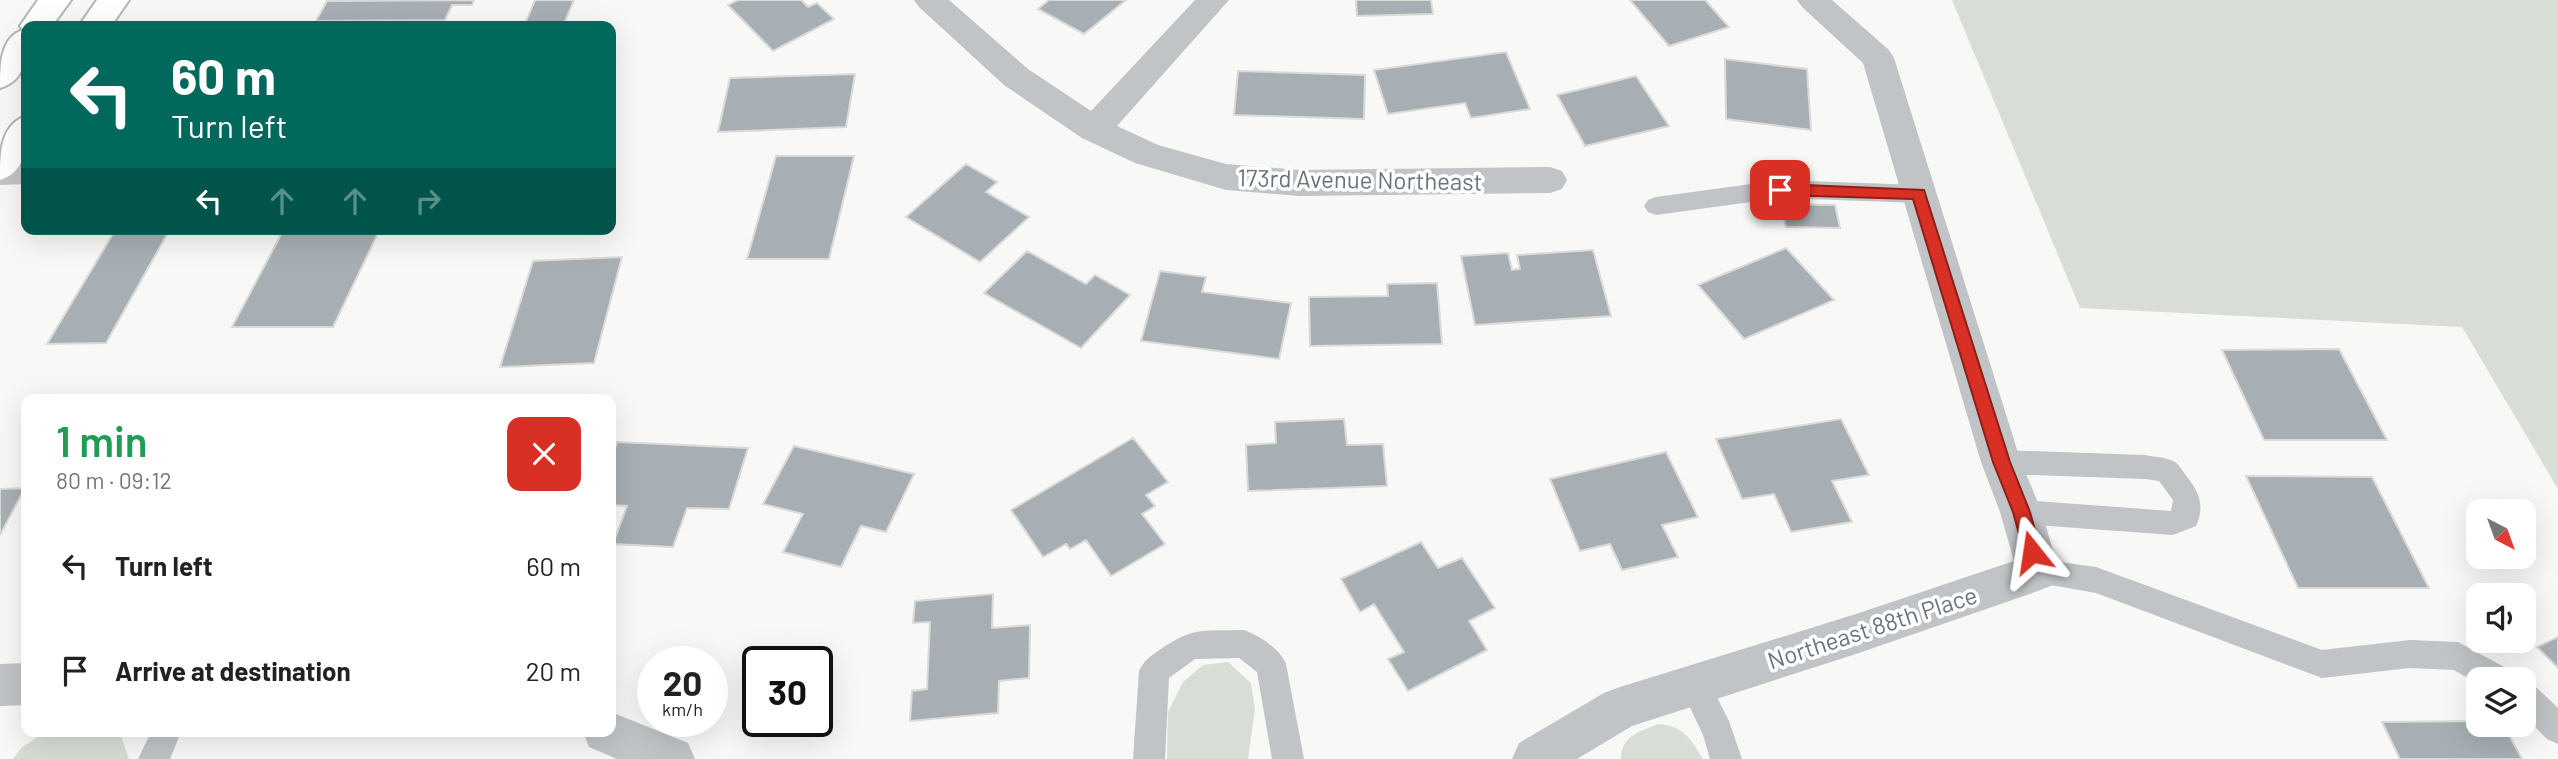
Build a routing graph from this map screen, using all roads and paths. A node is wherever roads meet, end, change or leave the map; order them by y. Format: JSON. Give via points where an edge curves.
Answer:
{"nodes":[{"id":1,"x":55,"y":0,"type":"edge"},
{"id":2,"x":113,"y":0,"type":"edge"},
{"id":3,"x":930,"y":0,"type":"edge"},
{"id":4,"x":1213,"y":0,"type":"edge"},
{"id":5,"x":1813,"y":0,"type":"edge"},
{"id":6,"x":40,"y":21,"type":"edge"},
{"id":7,"x":98,"y":21,"type":"edge"},
{"id":8,"x":21,"y":47,"type":"edge"},
{"id":9,"x":0,"y":77,"type":"edge"},
{"id":10,"x":1094,"y":129,"type":"junction"},
{"id":11,"x":21,"y":136,"type":"edge"},
{"id":12,"x":0,"y":167,"type":"edge"},
{"id":13,"x":21,"y":175,"type":"edge"},
{"id":14,"x":0,"y":176,"type":"edge"},
{"id":15,"x":1550,"y":180,"type":"dead end"},
{"id":16,"x":1919,"y":194,"type":"junction"},
{"id":17,"x":1656,"y":206,"type":"dead end"},
{"id":18,"x":2001,"y":462,"type":"junction"},
{"id":19,"x":2021,"y":512,"type":"junction"},
{"id":20,"x":2038,"y":572,"type":"junction"},
{"id":21,"x":2477,"y":667,"type":"edge"},
{"id":22,"x":1694,"y":684,"type":"junction"},
{"id":23,"x":2536,"y":708,"type":"edge"},
{"id":24,"x":2558,"y":729,"type":"edge"},
{"id":25,"x":616,"y":736,"type":"edge"},
{"id":26,"x":164,"y":737,"type":"edge"},
{"id":27,"x":1550,"y":756,"type":"edge"},
{"id":28,"x":154,"y":759,"type":"edge"},
{"id":29,"x":672,"y":759,"type":"edge"},
{"id":30,"x":1149,"y":759,"type":"edge"},
{"id":31,"x":1288,"y":759,"type":"edge"},
{"id":32,"x":1726,"y":759,"type":"edge"}],
"edges":[{"from":1,"to":6,"type":"main road"},
{"from":2,"to":7,"type":"main road"},
{"from":3,"to":10,"type":"street","name":"173rd Avenue Northeast","via":[[1016,77]]},
{"from":4,"to":10,"type":"street"},
{"from":5,"to":16,"type":"street","via":[[1878,58]]},
{"from":8,"to":9,"type":"main road"},
{"from":10,"to":15,"type":"street","name":"173rd Avenue Northeast","via":[[1147,154],[1226,177],[1299,183]]},
{"from":11,"to":12,"type":"main road"},
{"from":13,"to":14,"type":"lane"},
{"from":16,"to":17,"type":"lane","via":[[1780,190]]},
{"from":16,"to":18,"type":"street"},
{"from":18,"to":19,"type":"street"},
{"from":18,"to":19,"type":"lane","via":[[2167,471],[2188,497],[2186,517],[2173,523]]},
{"from":19,"to":20,"type":"street"},
{"from":20,"to":21,"type":"lane","name":"Northeast 88th Place","via":[[2096,580],[2322,664],[2410,654],[2458,656]]},
{"from":20,"to":22,"type":"street","name":"Northeast 88th Place"},
{"from":22,"to":27,"type":"street","name":"Northeast 88th Place","via":[[1620,708]]},
{"from":22,"to":32,"type":"lane"},
{"from":23,"to":24,"type":"lane"},
{"from":25,"to":29,"type":"street"},
{"from":26,"to":28,"type":"lane"},
{"from":30,"to":31,"type":"lane","via":[[1154,671],[1190,645],[1244,644],[1271,664]]}]}
